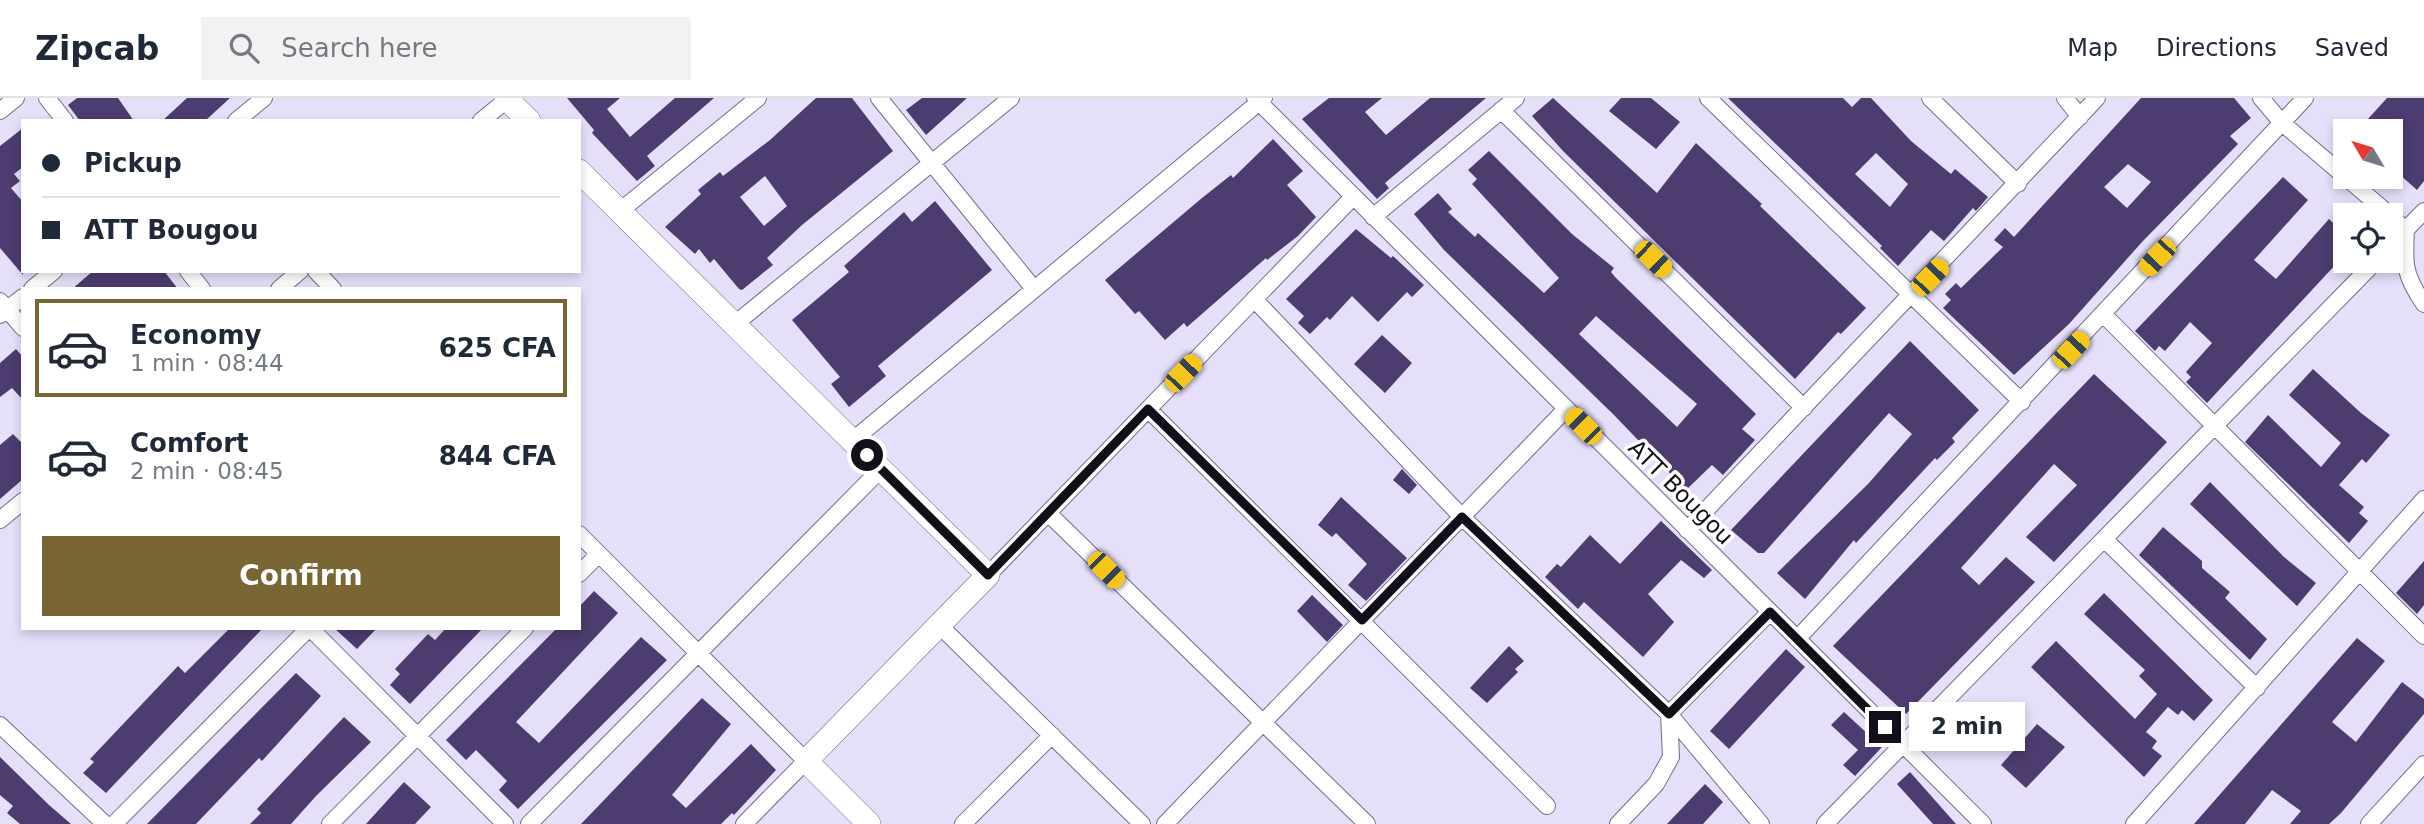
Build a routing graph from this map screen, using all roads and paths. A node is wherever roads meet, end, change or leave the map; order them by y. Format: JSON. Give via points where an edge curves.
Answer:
{"nodes":[{"id":1,"x":16,"y":98,"type":"edge"},
{"id":2,"x":47,"y":98,"type":"edge"},
{"id":3,"x":264,"y":98,"type":"edge"},
{"id":4,"x":507,"y":98,"type":"edge"},
{"id":5,"x":758,"y":98,"type":"edge"},
{"id":6,"x":879,"y":98,"type":"edge"},
{"id":7,"x":1011,"y":98,"type":"edge"},
{"id":8,"x":1516,"y":98,"type":"edge"},
{"id":9,"x":1708,"y":98,"type":"edge"},
{"id":10,"x":1930,"y":98,"type":"edge"},
{"id":11,"x":2065,"y":98,"type":"edge"},
{"id":12,"x":2097,"y":98,"type":"edge"},
{"id":13,"x":2261,"y":98,"type":"edge"},
{"id":14,"x":2305,"y":98,"type":"edge"},
{"id":15,"x":1259,"y":100,"type":"edge"},
{"id":16,"x":1501,"y":110,"type":"junction"},
{"id":17,"x":0,"y":111,"type":"edge"},
{"id":18,"x":2080,"y":117,"type":"junction"},
{"id":19,"x":63,"y":119,"type":"edge"},
{"id":20,"x":238,"y":119,"type":"edge"},
{"id":21,"x":483,"y":119,"type":"edge"},
{"id":22,"x":527,"y":119,"type":"edge"},
{"id":23,"x":2281,"y":122,"type":"junction"},
{"id":24,"x":932,"y":163,"type":"junction"},
{"id":25,"x":581,"y":173,"type":"edge"},
{"id":26,"x":2018,"y":184,"type":"junction"},
{"id":27,"x":1353,"y":197,"type":"junction"},
{"id":28,"x":2375,"y":203,"type":"edge"},
{"id":29,"x":620,"y":211,"type":"junction"},
{"id":30,"x":2424,"y":211,"type":"edge"},
{"id":31,"x":1373,"y":217,"type":"junction"},
{"id":32,"x":2403,"y":227,"type":"edge"},
{"id":33,"x":2406,"y":230,"type":"junction"},
{"id":34,"x":2403,"y":233,"type":"edge"},
{"id":35,"x":52,"y":273,"type":"edge"},
{"id":36,"x":190,"y":273,"type":"edge"},
{"id":37,"x":298,"y":273,"type":"edge"},
{"id":38,"x":318,"y":273,"type":"edge"},
{"id":39,"x":2364,"y":273,"type":"edge"},
{"id":40,"x":34,"y":287,"type":"edge"},
{"id":41,"x":200,"y":287,"type":"edge"},
{"id":42,"x":281,"y":287,"type":"edge"},
{"id":43,"x":331,"y":287,"type":"edge"},
{"id":44,"x":1034,"y":289,"type":"junction"},
{"id":45,"x":1912,"y":295,"type":"junction"},
{"id":46,"x":21,"y":298,"type":"edge"},
{"id":47,"x":1254,"y":299,"type":"junction"},
{"id":48,"x":2424,"y":304,"type":"edge"},
{"id":49,"x":2,"y":309,"type":"edge"},
{"id":50,"x":2104,"y":315,"type":"junction"},
{"id":51,"x":735,"y":324,"type":"junction"},
{"id":52,"x":21,"y":326,"type":"edge"},
{"id":53,"x":2022,"y":402,"type":"junction"},
{"id":54,"x":1804,"y":408,"type":"junction"},
{"id":55,"x":1148,"y":409,"type":"junction"},
{"id":56,"x":1566,"y":409,"type":"junction"},
{"id":57,"x":2214,"y":425,"type":"junction"},
{"id":58,"x":852,"y":440,"type":"junction"},
{"id":59,"x":881,"y":469,"type":"junction"},
{"id":60,"x":2424,"y":499,"type":"edge"},
{"id":61,"x":21,"y":503,"type":"edge"},
{"id":62,"x":1048,"y":513,"type":"junction"},
{"id":63,"x":1462,"y":517,"type":"junction"},
{"id":64,"x":0,"y":520,"type":"edge"},
{"id":65,"x":1687,"y":530,"type":"junction"},
{"id":66,"x":581,"y":536,"type":"edge"},
{"id":67,"x":2104,"y":539,"type":"junction"},
{"id":68,"x":599,"y":554,"type":"junction"},
{"id":69,"x":581,"y":571,"type":"edge"},
{"id":70,"x":2361,"y":572,"type":"junction"},
{"id":71,"x":988,"y":575,"type":"junction"},
{"id":72,"x":1770,"y":612,"type":"junction"},
{"id":73,"x":1362,"y":620,"type":"junction"},
{"id":74,"x":939,"y":625,"type":"junction"},
{"id":75,"x":307,"y":630,"type":"edge"},
{"id":76,"x":311,"y":630,"type":"edge"},
{"id":77,"x":523,"y":630,"type":"edge"},
{"id":78,"x":2424,"y":636,"type":"edge"},
{"id":79,"x":1797,"y":639,"type":"junction"},
{"id":80,"x":698,"y":654,"type":"junction"},
{"id":81,"x":2257,"y":688,"type":"junction"},
{"id":82,"x":1669,"y":714,"type":"junction"},
{"id":83,"x":1261,"y":724,"type":"junction"},
{"id":84,"x":0,"y":725,"type":"edge"},
{"id":85,"x":1052,"y":735,"type":"junction"},
{"id":86,"x":418,"y":736,"type":"junction"},
{"id":87,"x":1903,"y":744,"type":"junction"},
{"id":88,"x":806,"y":761,"type":"junction"},
{"id":89,"x":2424,"y":764,"type":"edge"},
{"id":90,"x":1547,"y":806,"type":"dead end"},
{"id":91,"x":105,"y":824,"type":"edge"},
{"id":92,"x":114,"y":824,"type":"edge"},
{"id":93,"x":330,"y":824,"type":"edge"},
{"id":94,"x":505,"y":824,"type":"edge"},
{"id":95,"x":529,"y":824,"type":"edge"},
{"id":96,"x":744,"y":824,"type":"edge"},
{"id":97,"x":869,"y":824,"type":"edge"},
{"id":98,"x":963,"y":824,"type":"edge"},
{"id":99,"x":1142,"y":824,"type":"edge"},
{"id":100,"x":1165,"y":824,"type":"edge"},
{"id":101,"x":1367,"y":824,"type":"edge"},
{"id":102,"x":1618,"y":824,"type":"edge"},
{"id":103,"x":1761,"y":824,"type":"edge"},
{"id":104,"x":1825,"y":824,"type":"edge"},
{"id":105,"x":1983,"y":824,"type":"edge"},
{"id":106,"x":2134,"y":824,"type":"edge"},
{"id":107,"x":2369,"y":824,"type":"edge"}],
"edges":[{"from":1,"to":17,"type":"street"},
{"from":2,"to":19,"type":"street"},
{"from":3,"to":20,"type":"street"},
{"from":4,"to":21,"type":"street"},
{"from":4,"to":22,"type":"street"},
{"from":5,"to":29,"type":"street"},
{"from":6,"to":24,"type":"street"},
{"from":7,"to":24,"type":"street"},
{"from":8,"to":16,"type":"street"},
{"from":9,"to":45,"type":"street"},
{"from":10,"to":26,"type":"street"},
{"from":11,"to":18,"type":"street"},
{"from":12,"to":18,"type":"street"},
{"from":13,"to":23,"type":"street"},
{"from":14,"to":23,"type":"street"},
{"from":15,"to":27,"type":"street","name":"ATT Bougou"},
{"from":15,"to":44,"type":"street"},
{"from":16,"to":31,"type":"street"},
{"from":16,"to":54,"type":"street"},
{"from":18,"to":26,"type":"street"},
{"from":23,"to":28,"type":"street"},
{"from":23,"to":50,"type":"street"},
{"from":24,"to":44,"type":"street"},
{"from":24,"to":51,"type":"street"},
{"from":25,"to":29,"type":"street"},
{"from":26,"to":45,"type":"street"},
{"from":27,"to":31,"type":"street","name":"ATT Bougou"},
{"from":27,"to":47,"type":"street"},
{"from":29,"to":51,"type":"street"},
{"from":30,"to":33,"type":"street"},
{"from":31,"to":56,"type":"street","name":"ATT Bougou"},
{"from":32,"to":33,"type":"street"},
{"from":33,"to":34,"type":"street"},
{"from":33,"to":48,"type":"street","via":[[2404,264],[2409,283]]},
{"from":35,"to":40,"type":"street"},
{"from":36,"to":41,"type":"street"},
{"from":37,"to":42,"type":"street"},
{"from":38,"to":43,"type":"street"},
{"from":39,"to":57,"type":"street"},
{"from":44,"to":58,"type":"street"},
{"from":45,"to":53,"type":"street"},
{"from":45,"to":54,"type":"street"},
{"from":46,"to":49,"type":"street"},
{"from":47,"to":55,"type":"street"},
{"from":47,"to":63,"type":"street"},
{"from":49,"to":52,"type":"street"},
{"from":50,"to":53,"type":"street"},
{"from":50,"to":57,"type":"street"},
{"from":51,"to":58,"type":"street"},
{"from":53,"to":79,"type":"street"},
{"from":54,"to":65,"type":"street"},
{"from":55,"to":62,"type":"street"},
{"from":55,"to":73,"type":"street"},
{"from":56,"to":63,"type":"street"},
{"from":56,"to":65,"type":"street","name":"ATT Bougou"},
{"from":57,"to":67,"type":"street"},
{"from":57,"to":70,"type":"street"},
{"from":58,"to":59,"type":"street"},
{"from":59,"to":71,"type":"street"},
{"from":59,"to":80,"type":"street"},
{"from":60,"to":70,"type":"street"},
{"from":61,"to":64,"type":"street"},
{"from":62,"to":71,"type":"street"},
{"from":62,"to":83,"type":"street"},
{"from":63,"to":73,"type":"street"},
{"from":63,"to":82,"type":"street"},
{"from":65,"to":72,"type":"street","name":"ATT Bougou"},
{"from":66,"to":68,"type":"street"},
{"from":67,"to":81,"type":"street"},
{"from":67,"to":87,"type":"street"},
{"from":68,"to":69,"type":"street"},
{"from":68,"to":80,"type":"street"},
{"from":70,"to":78,"type":"street"},
{"from":70,"to":81,"type":"street"},
{"from":71,"to":74,"type":"street"},
{"from":72,"to":79,"type":"street","name":"ATT Bougou"},
{"from":72,"to":82,"type":"street"},
{"from":73,"to":83,"type":"street"},
{"from":73,"to":90,"type":"street"},
{"from":74,"to":85,"type":"street"},
{"from":74,"to":88,"type":"street"},
{"from":75,"to":92,"type":"street"},
{"from":76,"to":86,"type":"street"},
{"from":77,"to":86,"type":"street"},
{"from":79,"to":87,"type":"street","name":"ATT Bougou"},
{"from":80,"to":88,"type":"street"},
{"from":80,"to":95,"type":"street"},
{"from":81,"to":106,"type":"street"},
{"from":82,"to":102,"type":"street","via":[[1671,757],[1656,784]]},
{"from":82,"to":103,"type":"street"},
{"from":83,"to":100,"type":"street"},
{"from":83,"to":101,"type":"street"},
{"from":84,"to":91,"type":"street"},
{"from":85,"to":98,"type":"street"},
{"from":85,"to":99,"type":"street"},
{"from":86,"to":93,"type":"street"},
{"from":86,"to":94,"type":"street"},
{"from":87,"to":104,"type":"street"},
{"from":87,"to":105,"type":"street","name":"ATT Bougou"},
{"from":88,"to":96,"type":"street"},
{"from":88,"to":97,"type":"street"},
{"from":89,"to":107,"type":"street"}]}
